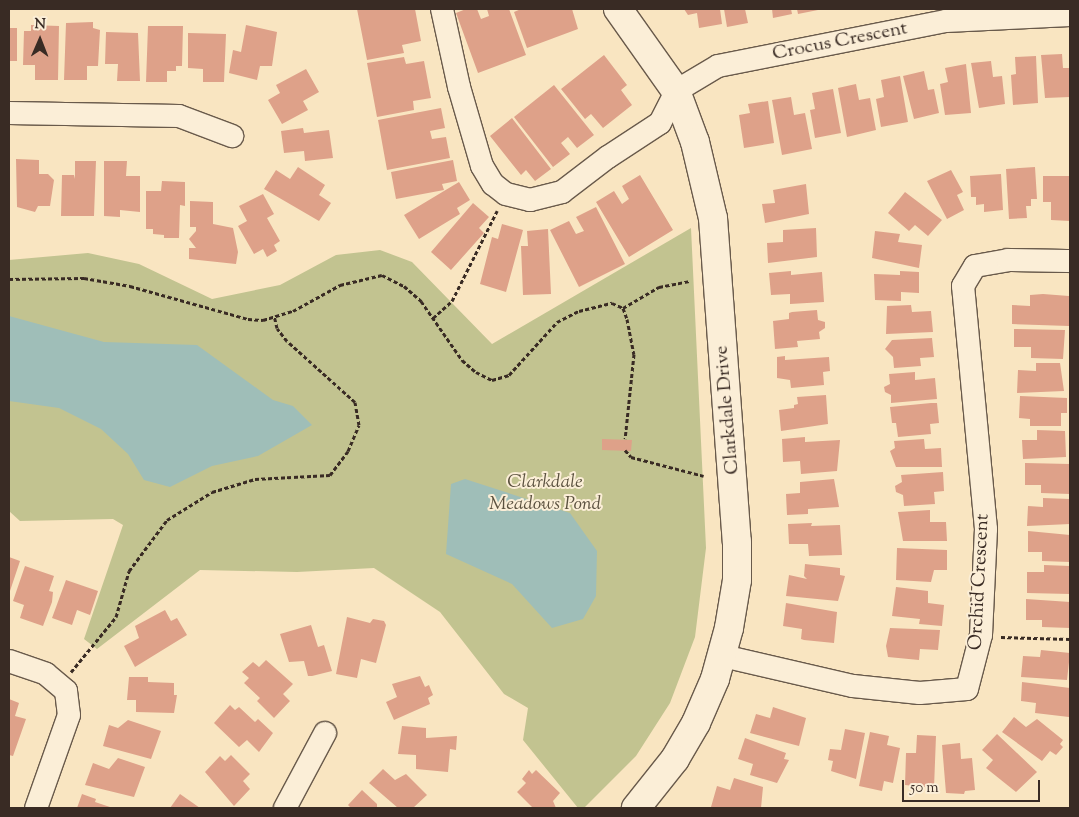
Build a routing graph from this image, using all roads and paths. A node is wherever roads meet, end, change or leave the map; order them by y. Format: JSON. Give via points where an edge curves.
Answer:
{"nodes":[{"id":1,"x":442,"y":9,"type":"edge"},
{"id":2,"x":618,"y":9,"type":"edge"},
{"id":3,"x":945,"y":15,"type":"edge"},
{"id":4,"x":1070,"y":15,"type":"edge"},
{"id":5,"x":676,"y":91,"type":"junction"},
{"id":6,"x":9,"y":113,"type":"edge"},
{"id":7,"x":232,"y":136,"type":"dead end"},
{"id":8,"x":506,"y":194,"type":"junction"},
{"id":9,"x":1070,"y":261,"type":"edge"},
{"id":10,"x":9,"y":279,"type":"edge"},
{"id":11,"x":690,"y":281,"type":"dead end"},
{"id":12,"x":623,"y":308,"type":"junction"},
{"id":13,"x":274,"y":315,"type":"junction"},
{"id":14,"x":433,"y":318,"type":"junction"},
{"id":15,"x":625,"y":439,"type":"dead end"},
{"id":16,"x":625,"y":450,"type":"dead end"},
{"id":17,"x":704,"y":476,"type":"dead end"},
{"id":18,"x":996,"y":637,"type":"dead end"},
{"id":19,"x":1070,"y":639,"type":"edge"},
{"id":20,"x":723,"y":656,"type":"junction"},
{"id":21,"x":9,"y":661,"type":"edge"},
{"id":22,"x":59,"y":685,"type":"junction"},
{"id":23,"x":325,"y":733,"type":"dead end"},
{"id":24,"x":36,"y":808,"type":"edge"},
{"id":25,"x":286,"y":808,"type":"edge"},
{"id":26,"x":636,"y":808,"type":"edge"}],
"edges":[{"from":1,"to":8,"type":"street","via":[[459,87],[482,166],[493,184]]},
{"from":2,"to":5,"type":"street","name":"Clarkdale Drive"},
{"from":3,"to":4,"type":"street","name":"Crocus Crescent"},
{"from":3,"to":5,"type":"street","name":"Crocus Crescent","via":[[718,66]]},
{"from":5,"to":8,"type":"street","via":[[660,123],[562,192],[530,200]]},
{"from":5,"to":20,"type":"street","name":"Clarkdale Drive","via":[[695,142],[713,218],[737,542],[737,580]]},
{"from":6,"to":7,"type":"street","via":[[179,116]]},
{"from":8,"to":14,"type":"path","via":[[452,302]]},
{"from":9,"to":20,"type":"street","name":"Orchid Crescent","via":[[1008,260],[975,266],[963,286],[986,529],[981,635],[967,689],[920,693],[853,686]]},
{"from":10,"to":13,"type":"path","via":[[84,278],[130,286],[248,320],[263,320]]},
{"from":11,"to":12,"type":"path","via":[[659,287]]},
{"from":12,"to":14,"type":"path","via":[[612,303],[601,304],[557,322],[510,375],[492,380],[462,360]]},
{"from":12,"to":15,"type":"path","via":[[634,354]]},
{"from":13,"to":14,"type":"path","via":[[293,311],[347,282],[382,275],[404,286],[421,301]]},
{"from":13,"to":22,"type":"path","via":[[274,322],[287,341],[355,402],[359,414],[356,436],[348,451],[330,475],[255,478],[212,492],[167,520],[129,571],[116,617]]},
{"from":16,"to":17,"type":"path","via":[[631,457]]},
{"from":18,"to":19,"type":"path"},
{"from":20,"to":26,"type":"street","name":"Clarkdale Drive","via":[[696,723],[675,759]]},
{"from":21,"to":22,"type":"street","via":[[46,674]]},
{"from":22,"to":24,"type":"street","via":[[66,691],[69,715]]},
{"from":23,"to":25,"type":"street"}]}
